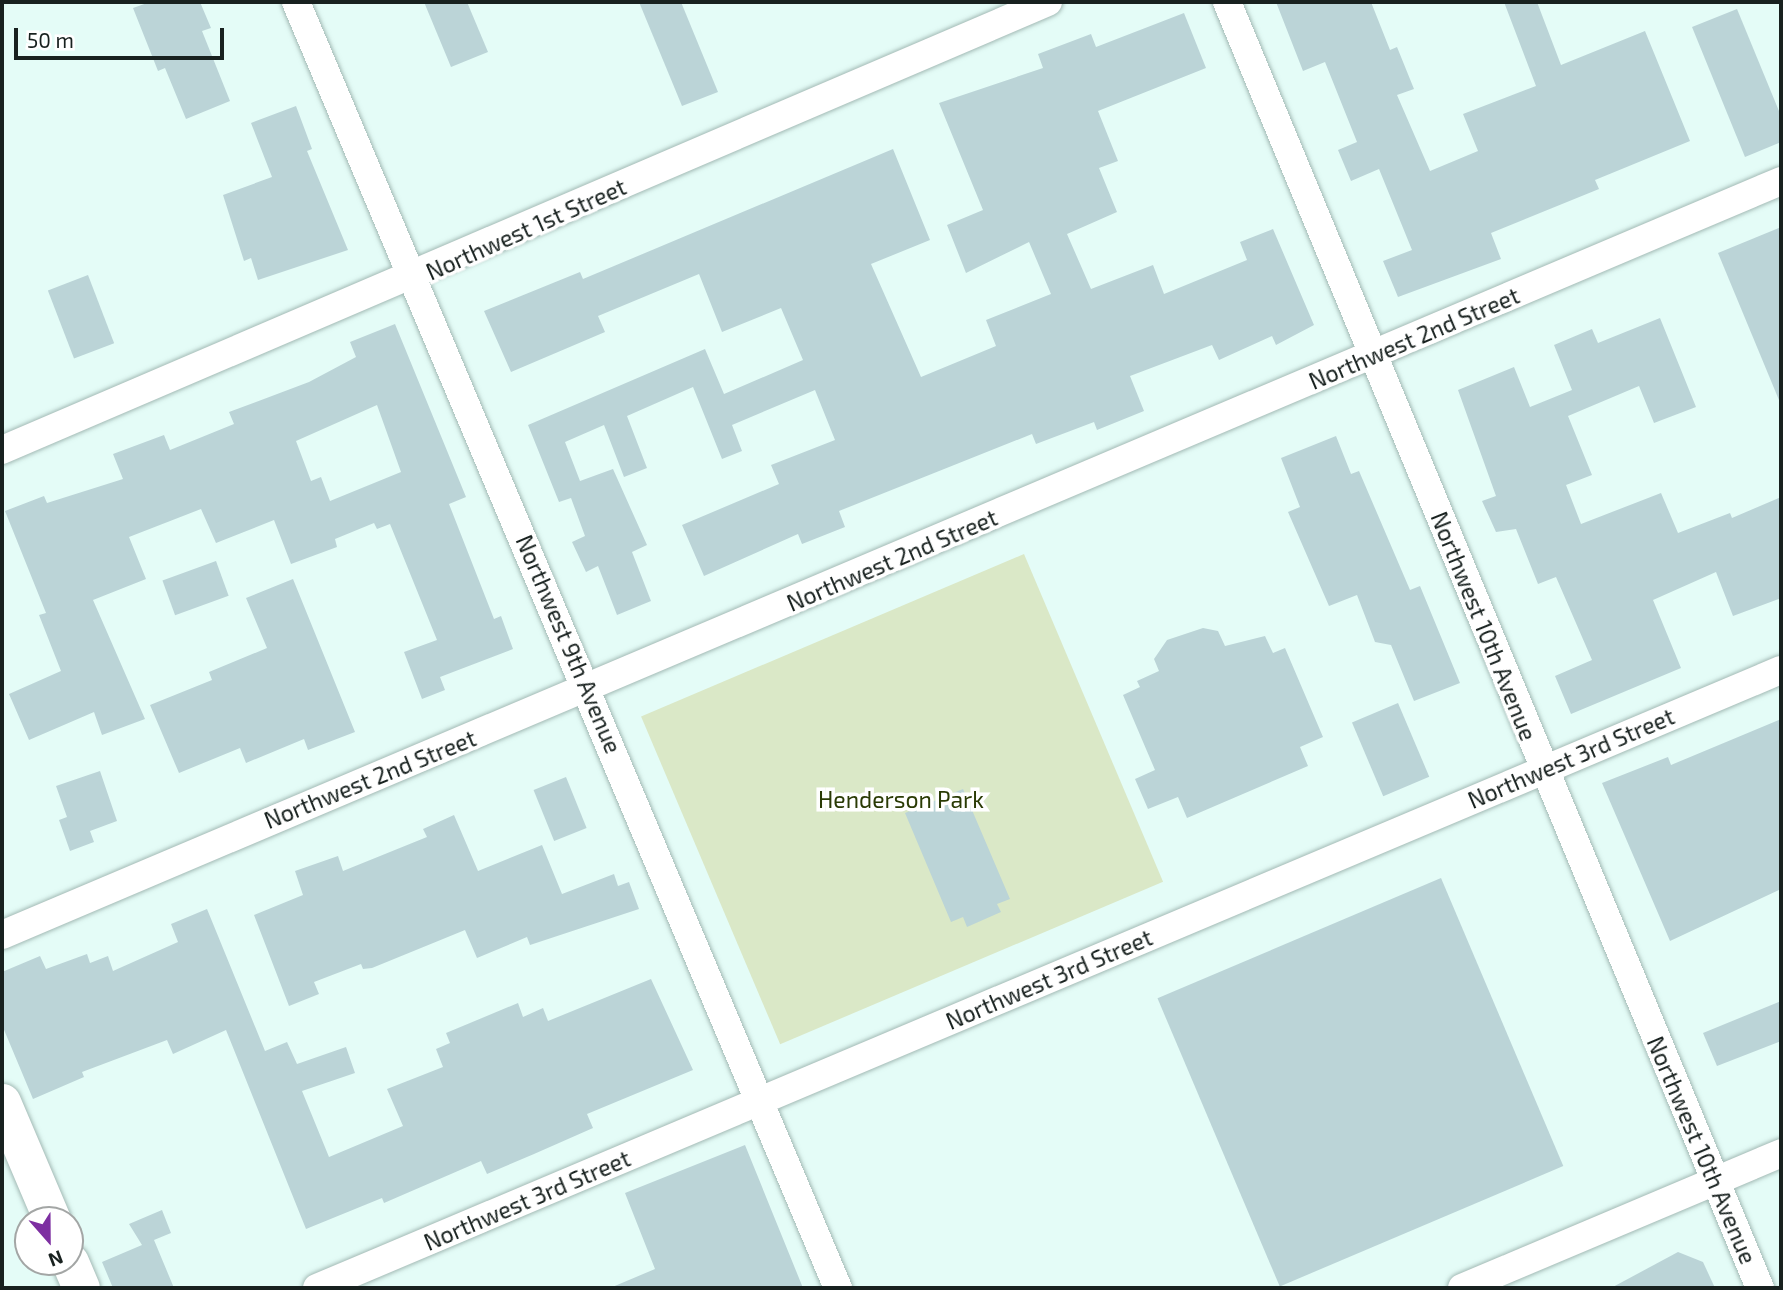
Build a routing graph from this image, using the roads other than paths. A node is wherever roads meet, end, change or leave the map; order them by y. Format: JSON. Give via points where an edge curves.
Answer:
{"nodes":[{"id":1,"x":296,"y":2,"type":"edge"},
{"id":2,"x":1048,"y":2,"type":"edge"},
{"id":3,"x":1227,"y":2,"type":"edge"},
{"id":4,"x":1781,"y":181,"type":"edge"},
{"id":5,"x":413,"y":278,"type":"junction"},
{"id":6,"x":1373,"y":356,"type":"junction"},
{"id":7,"x":2,"y":450,"type":"edge"},
{"id":8,"x":1781,"y":670,"type":"edge"},
{"id":9,"x":588,"y":689,"type":"junction"},
{"id":10,"x":1544,"y":770,"type":"junction"},
{"id":11,"x":2,"y":935,"type":"edge"},
{"id":12,"x":2,"y":1102,"type":"edge"},
{"id":13,"x":761,"y":1102,"type":"junction"},
{"id":14,"x":1781,"y":1153,"type":"edge"},
{"id":15,"x":1716,"y":1181,"type":"junction"},
{"id":16,"x":46,"y":1206,"type":"edge"},
{"id":17,"x":317,"y":1288,"type":"edge"},
{"id":18,"x":838,"y":1288,"type":"edge"},
{"id":19,"x":1462,"y":1288,"type":"edge"},
{"id":20,"x":1760,"y":1288,"type":"edge"}],
"edges":[{"from":1,"to":5,"type":"street","name":"Northwest 9th Avenue"},
{"from":2,"to":5,"type":"street","name":"Northwest 1st Street"},
{"from":3,"to":6,"type":"street","name":"Northwest 10th Avenue"},
{"from":4,"to":6,"type":"street","name":"Northwest 2nd Street"},
{"from":5,"to":7,"type":"street","name":"Northwest 1st Street"},
{"from":5,"to":9,"type":"street","name":"Northwest 9th Avenue"},
{"from":6,"to":9,"type":"street","name":"Northwest 2nd Street"},
{"from":6,"to":10,"type":"street","name":"Northwest 10th Avenue"},
{"from":8,"to":10,"type":"street","name":"Northwest 3rd Street"},
{"from":9,"to":11,"type":"street","name":"Northwest 2nd Street"},
{"from":9,"to":13,"type":"street","name":"Northwest 9th Avenue"},
{"from":10,"to":13,"type":"street","name":"Northwest 3rd Street"},
{"from":10,"to":15,"type":"street","name":"Northwest 10th Avenue"},
{"from":12,"to":16,"type":"main road"},
{"from":13,"to":17,"type":"street","name":"Northwest 3rd Street"},
{"from":13,"to":18,"type":"street","name":"Northwest 9th Avenue"},
{"from":14,"to":15,"type":"street"},
{"from":15,"to":19,"type":"street"},
{"from":15,"to":20,"type":"street","name":"Northwest 10th Avenue"}]}
